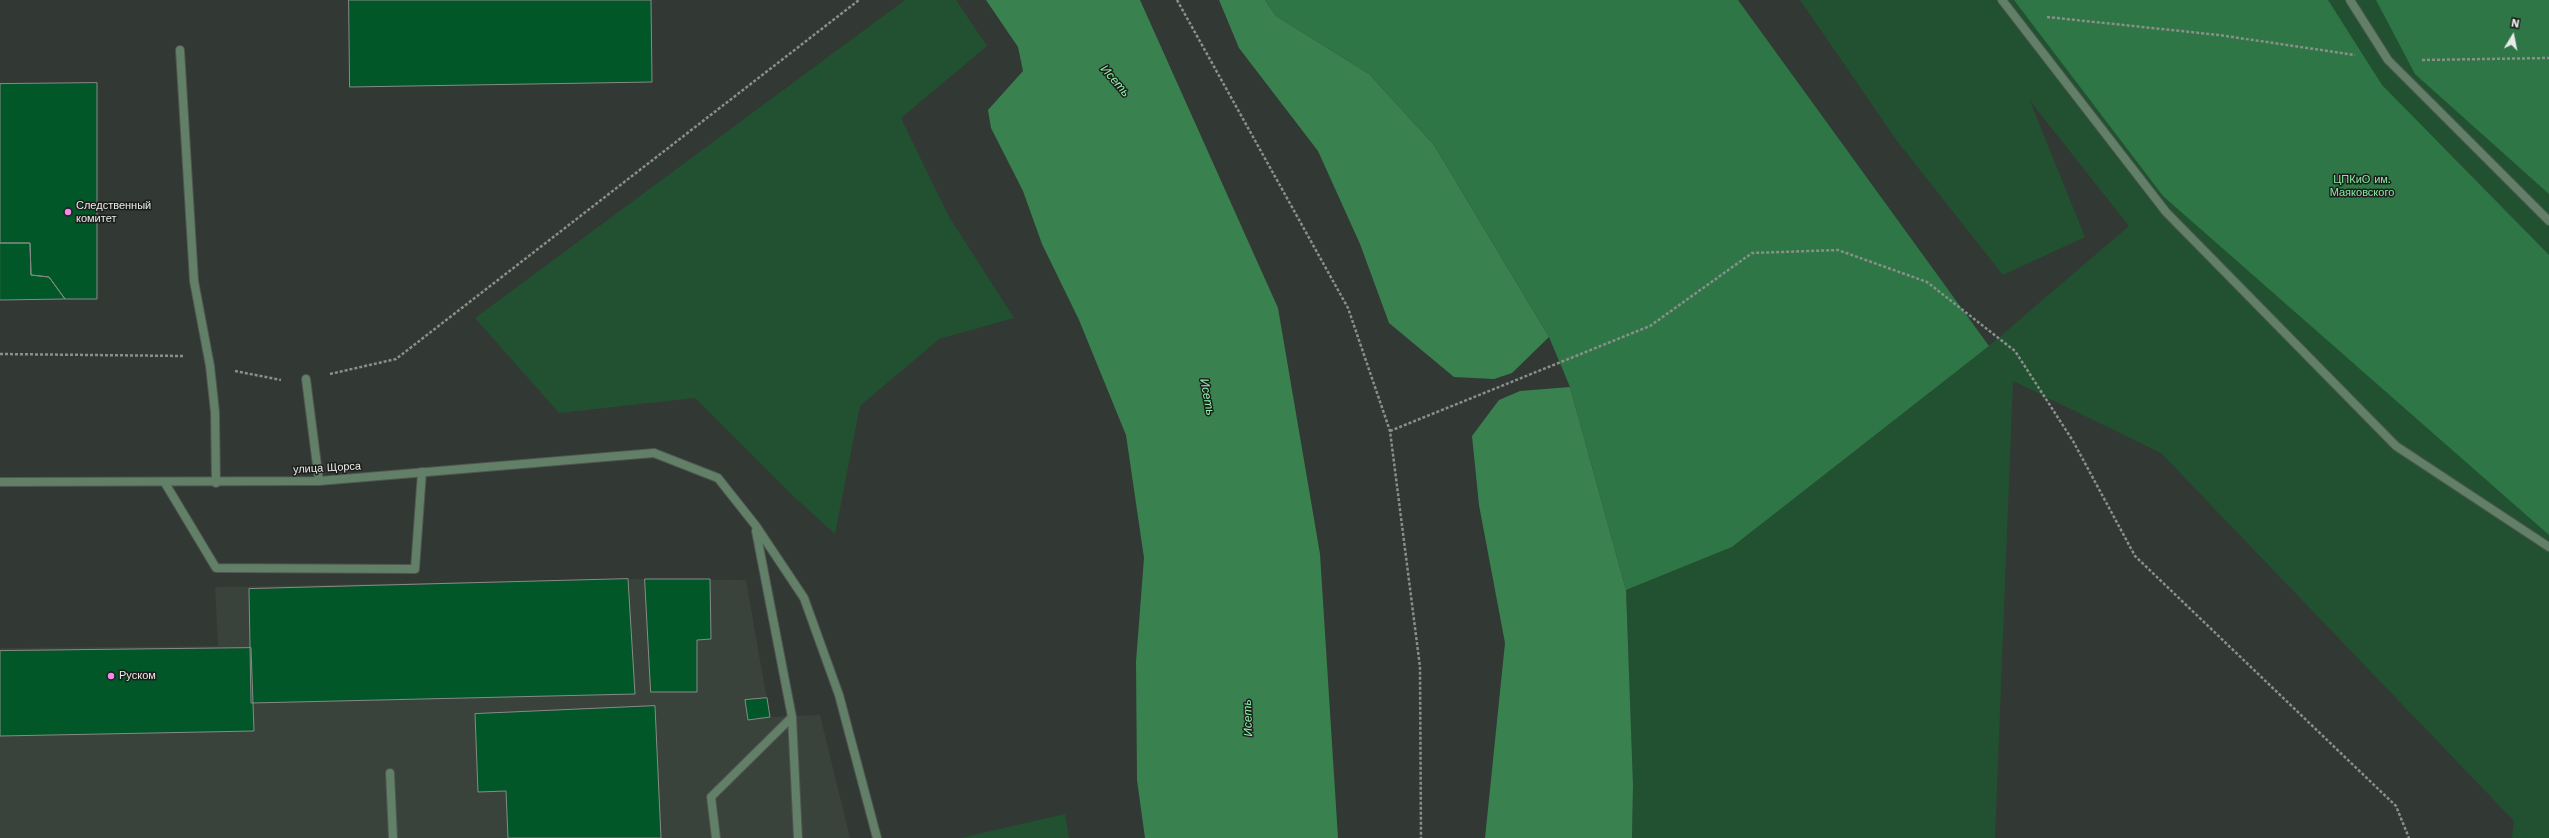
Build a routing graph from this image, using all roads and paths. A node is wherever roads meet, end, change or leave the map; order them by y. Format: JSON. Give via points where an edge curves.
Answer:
{"nodes":[{"id":1,"x":859,"y":0,"type":"edge"},
{"id":2,"x":1177,"y":0,"type":"edge"},
{"id":3,"x":2002,"y":0,"type":"edge"},
{"id":4,"x":2350,"y":0,"type":"edge"},
{"id":5,"x":2013,"y":14,"type":"junction"},
{"id":6,"x":180,"y":50,"type":"dead end"},
{"id":7,"x":2549,"y":58,"type":"edge"},
{"id":8,"x":2388,"y":60,"type":"junction"},
{"id":9,"x":2549,"y":220,"type":"edge"},
{"id":10,"x":0,"y":354,"type":"edge"},
{"id":11,"x":210,"y":366,"type":"junction"},
{"id":12,"x":306,"y":379,"type":"junction"},
{"id":13,"x":1390,"y":432,"type":"junction"},
{"id":14,"x":422,"y":472,"type":"junction"},
{"id":15,"x":319,"y":481,"type":"junction"},
{"id":16,"x":0,"y":482,"type":"edge"},
{"id":17,"x":216,"y":482,"type":"junction"},
{"id":18,"x":165,"y":483,"type":"junction"},
{"id":19,"x":756,"y":526,"type":"junction"},
{"id":20,"x":2549,"y":547,"type":"edge"},
{"id":21,"x":792,"y":717,"type":"junction"},
{"id":22,"x":390,"y":773,"type":"dead end"},
{"id":23,"x":393,"y":838,"type":"edge"},
{"id":24,"x":716,"y":838,"type":"edge"},
{"id":25,"x":798,"y":838,"type":"edge"},
{"id":26,"x":877,"y":838,"type":"edge"},
{"id":27,"x":1421,"y":838,"type":"edge"},
{"id":28,"x":2409,"y":838,"type":"edge"}],
"edges":[{"from":1,"to":12,"type":"path","via":[[396,359]]},
{"from":2,"to":13,"type":"path","via":[[1348,308]]},
{"from":3,"to":5,"type":"street"},
{"from":4,"to":8,"type":"street"},
{"from":5,"to":8,"type":"path","via":[[2219,35]]},
{"from":5,"to":20,"type":"street","via":[[2166,212],[2396,446]]},
{"from":6,"to":11,"type":"street","via":[[194,280]]},
{"from":7,"to":8,"type":"path"},
{"from":8,"to":9,"type":"street"},
{"from":10,"to":11,"type":"path","via":[[183,356]]},
{"from":11,"to":12,"type":"path","via":[[280,380]]},
{"from":11,"to":17,"type":"street","via":[[215,412]]},
{"from":12,"to":15,"type":"street"},
{"from":13,"to":27,"type":"path","via":[[1420,667]]},
{"from":13,"to":28,"type":"path","via":[[1650,326],[1752,253],[1838,250],[1927,282],[2015,351],[2073,440],[2135,556],[2396,806]]},
{"from":14,"to":15,"type":"street","name":"улица Щорса"},
{"from":14,"to":18,"type":"street","via":[[415,569],[216,568]]},
{"from":14,"to":19,"type":"street","name":"улица Щорса","via":[[654,453],[718,478]]},
{"from":15,"to":17,"type":"street","name":"улица Щорса"},
{"from":16,"to":18,"type":"street","name":"улица Щорса"},
{"from":17,"to":18,"type":"street","name":"улица Щорса"},
{"from":19,"to":21,"type":"street"},
{"from":19,"to":26,"type":"street","via":[[804,598],[839,695]]},
{"from":21,"to":24,"type":"street","via":[[711,797]]},
{"from":21,"to":25,"type":"street"},
{"from":22,"to":23,"type":"street"}]}
